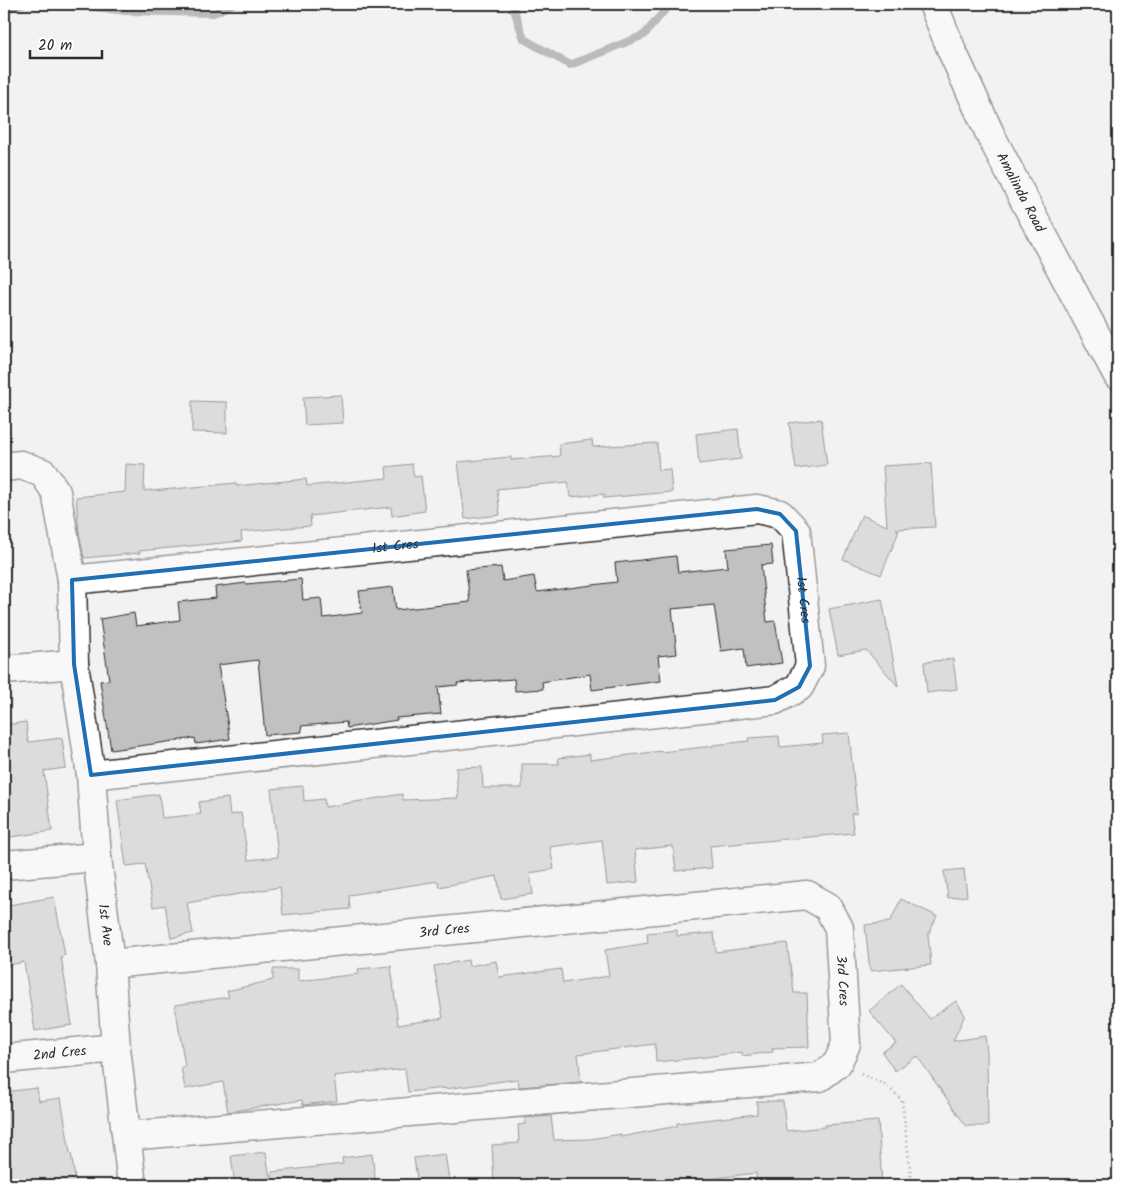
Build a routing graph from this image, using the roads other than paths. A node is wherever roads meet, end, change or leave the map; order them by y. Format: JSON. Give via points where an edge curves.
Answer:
{"nodes":[{"id":1,"x":933,"y":4,"type":"edge"},
{"id":2,"x":1118,"y":376,"type":"edge"},
{"id":3,"x":4,"y":467,"type":"edge"},
{"id":4,"x":72,"y":580,"type":"junction"},
{"id":5,"x":74,"y":664,"type":"junction"},
{"id":6,"x":4,"y":670,"type":"edge"},
{"id":7,"x":91,"y":775,"type":"junction"},
{"id":8,"x":98,"y":857,"type":"junction"},
{"id":9,"x":4,"y":865,"type":"edge"},
{"id":10,"x":110,"y":964,"type":"junction"},
{"id":11,"x":116,"y":1048,"type":"junction"},
{"id":12,"x":4,"y":1059,"type":"edge"},
{"id":13,"x":127,"y":1136,"type":"junction"},
{"id":14,"x":132,"y":1185,"type":"edge"}],
"edges":[{"from":1,"to":2,"type":"street","name":"Amalinda Road","via":[[991,136]]},
{"from":3,"to":4,"type":"street","name":"1st Ave","via":[[21,465],[43,473],[56,492]]},
{"from":4,"to":5,"type":"street","name":"1st Ave"},
{"from":4,"to":7,"type":"street","name":"1st Cres","via":[[758,509],[780,514],[796,531],[810,666],[799,687],[775,700]]},
{"from":5,"to":6,"type":"street"},
{"from":5,"to":7,"type":"street","name":"1st Ave"},
{"from":7,"to":8,"type":"street","name":"1st Ave"},
{"from":8,"to":9,"type":"street"},
{"from":8,"to":10,"type":"street","name":"1st Ave"},
{"from":10,"to":11,"type":"street","name":"1st Ave"},
{"from":10,"to":13,"type":"street","name":"3rd Cres","via":[[807,896],[828,907],[839,928],[846,1044],[837,1064],[820,1077]]},
{"from":11,"to":12,"type":"street","name":"2nd Cres"},
{"from":11,"to":13,"type":"street","name":"1st Ave"},
{"from":13,"to":14,"type":"street","name":"1st Ave"}]}
